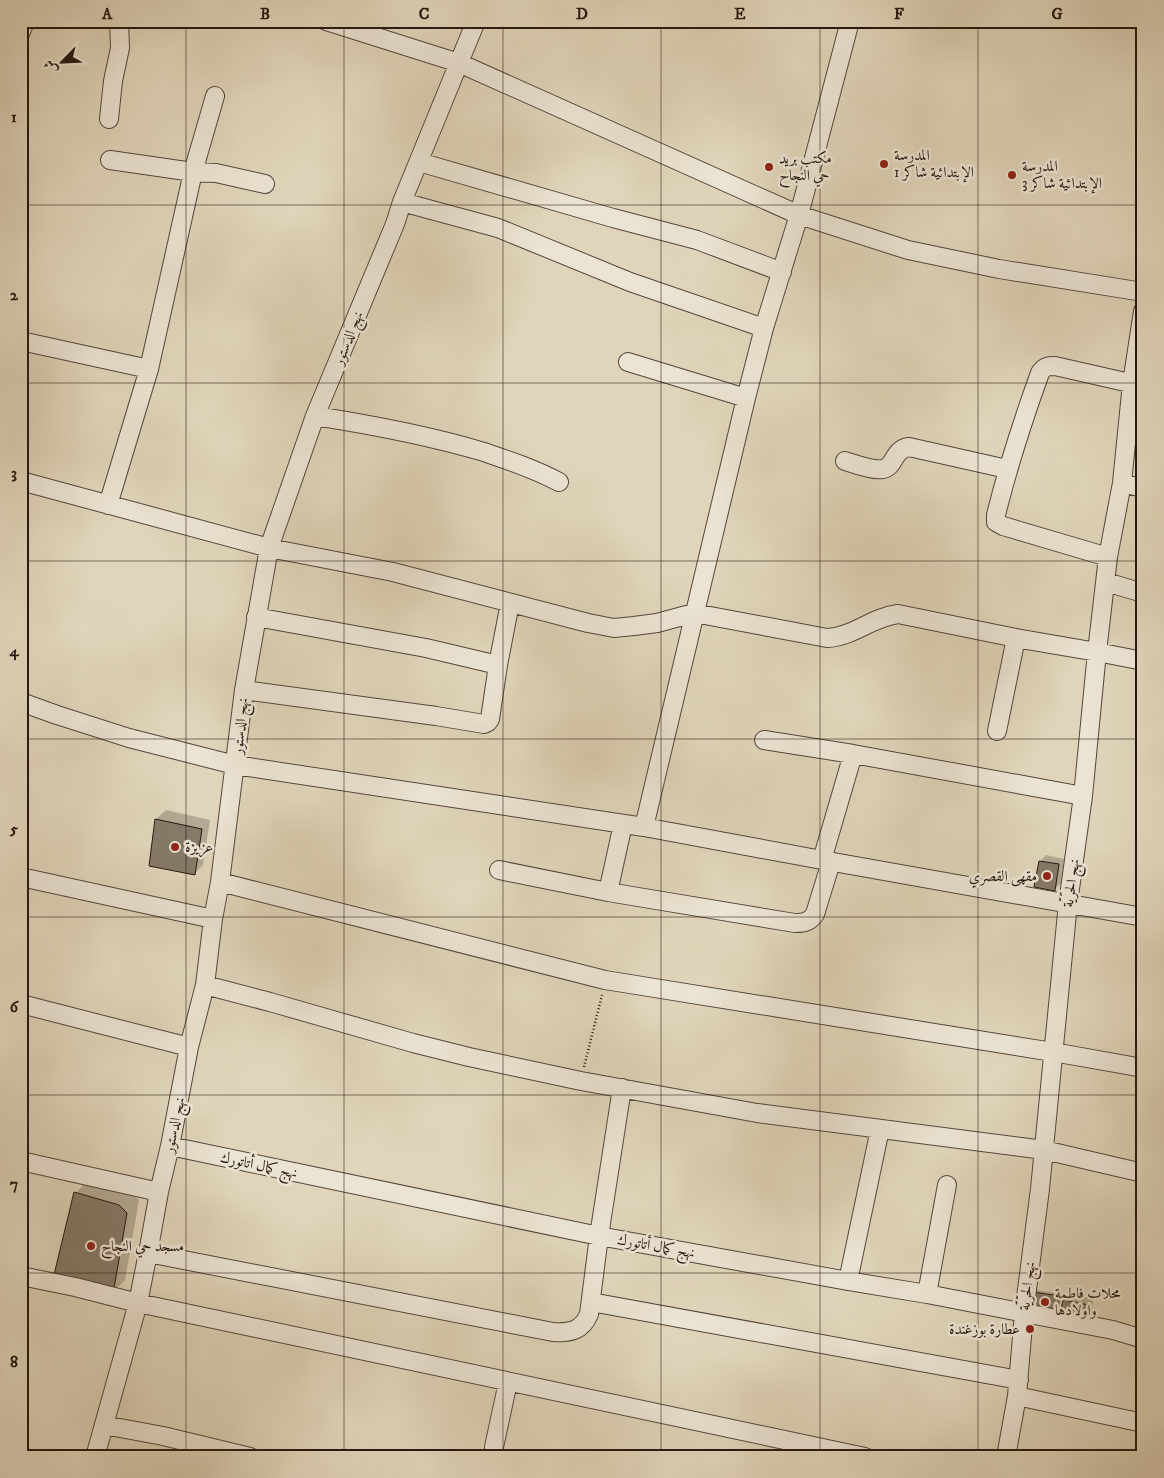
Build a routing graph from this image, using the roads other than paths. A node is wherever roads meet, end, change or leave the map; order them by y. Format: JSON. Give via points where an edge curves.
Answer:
{"nodes":[{"id":1,"x":25,"y":21,"type":"edge"},
{"id":2,"x":119,"y":21,"type":"edge"},
{"id":3,"x":476,"y":21,"type":"edge"},
{"id":4,"x":850,"y":21,"type":"edge"},
{"id":5,"x":336,"y":22,"type":"edge"},
{"id":6,"x":21,"y":32,"type":"edge"},
{"id":7,"x":459,"y":63,"type":"junction"},
{"id":8,"x":215,"y":96,"type":"dead end"},
{"id":9,"x":109,"y":119,"type":"dead end"},
{"id":10,"x":110,"y":160,"type":"dead end"},
{"id":11,"x":419,"y":162,"type":"junction"},
{"id":12,"x":192,"y":172,"type":"junction"},
{"id":13,"x":265,"y":184,"type":"dead end"},
{"id":14,"x":402,"y":202,"type":"junction"},
{"id":15,"x":798,"y":215,"type":"junction"},
{"id":16,"x":782,"y":272,"type":"junction"},
{"id":17,"x":1143,"y":292,"type":"edge"},
{"id":18,"x":1143,"y":311,"type":"edge"},
{"id":19,"x":764,"y":328,"type":"junction"},
{"id":20,"x":21,"y":341,"type":"edge"},
{"id":21,"x":628,"y":362,"type":"dead end"},
{"id":22,"x":149,"y":369,"type":"junction"},
{"id":23,"x":1138,"y":384,"type":"edge"},
{"id":24,"x":746,"y":398,"type":"junction"},
{"id":25,"x":315,"y":416,"type":"junction"},
{"id":26,"x":845,"y":461,"type":"dead end"},
{"id":27,"x":1007,"y":469,"type":"junction"},
{"id":28,"x":21,"y":481,"type":"edge"},
{"id":29,"x":559,"y":482,"type":"dead end"},
{"id":30,"x":1122,"y":482,"type":"junction"},
{"id":31,"x":1143,"y":488,"type":"edge"},
{"id":32,"x":108,"y":505,"type":"junction"},
{"id":33,"x":269,"y":548,"type":"junction"},
{"id":34,"x":1108,"y":558,"type":"junction"},
{"id":35,"x":1106,"y":582,"type":"junction"},
{"id":36,"x":1143,"y":593,"type":"edge"},
{"id":37,"x":510,"y":603,"type":"junction"},
{"id":38,"x":694,"y":613,"type":"junction"},
{"id":39,"x":256,"y":617,"type":"junction"},
{"id":40,"x":1016,"y":638,"type":"junction"},
{"id":41,"x":1097,"y":652,"type":"junction"},
{"id":42,"x":1143,"y":662,"type":"edge"},
{"id":43,"x":498,"y":665,"type":"junction"},
{"id":44,"x":244,"y":690,"type":"junction"},
{"id":45,"x":21,"y":702,"type":"edge"},
{"id":46,"x":996,"y":731,"type":"dead end"},
{"id":47,"x":764,"y":740,"type":"dead end"},
{"id":48,"x":853,"y":754,"type":"junction"},
{"id":49,"x":235,"y":765,"type":"junction"},
{"id":50,"x":1084,"y":796,"type":"junction"},
{"id":51,"x":623,"y":824,"type":"junction"},
{"id":52,"x":644,"y":827,"type":"junction"},
{"id":53,"x":827,"y":861,"type":"junction"},
{"id":54,"x":499,"y":870,"type":"dead end"},
{"id":55,"x":21,"y":877,"type":"edge"},
{"id":56,"x":220,"y":882,"type":"junction"},
{"id":57,"x":608,"y":892,"type":"junction"},
{"id":58,"x":1068,"y":903,"type":"junction"},
{"id":59,"x":1143,"y":917,"type":"edge"},
{"id":60,"x":213,"y":919,"type":"junction"},
{"id":61,"x":205,"y":985,"type":"junction"},
{"id":62,"x":21,"y":1004,"type":"edge"},
{"id":63,"x":190,"y":1047,"type":"junction"},
{"id":64,"x":1053,"y":1052,"type":"junction"},
{"id":65,"x":1143,"y":1068,"type":"edge"},
{"id":66,"x":622,"y":1088,"type":"junction"},
{"id":67,"x":880,"y":1129,"type":"junction"},
{"id":68,"x":170,"y":1146,"type":"junction"},
{"id":69,"x":1044,"y":1150,"type":"junction"},
{"id":70,"x":21,"y":1161,"type":"edge"},
{"id":71,"x":1143,"y":1173,"type":"edge"},
{"id":72,"x":947,"y":1185,"type":"dead end"},
{"id":73,"x":159,"y":1192,"type":"junction"},
{"id":74,"x":599,"y":1236,"type":"junction"},
{"id":75,"x":148,"y":1253,"type":"junction"},
{"id":76,"x":21,"y":1276,"type":"edge"},
{"id":77,"x":848,"y":1281,"type":"junction"},
{"id":78,"x":927,"y":1294,"type":"junction"},
{"id":79,"x":138,"y":1302,"type":"junction"},
{"id":80,"x":591,"y":1302,"type":"junction"},
{"id":81,"x":1024,"y":1313,"type":"junction"},
{"id":82,"x":1143,"y":1339,"type":"edge"},
{"id":83,"x":508,"y":1382,"type":"junction"},
{"id":84,"x":1018,"y":1388,"type":"junction"},
{"id":85,"x":1143,"y":1422,"type":"edge"},
{"id":86,"x":104,"y":1425,"type":"junction"},
{"id":87,"x":94,"y":1457,"type":"edge"},
{"id":88,"x":250,"y":1457,"type":"edge"},
{"id":89,"x":494,"y":1457,"type":"edge"},
{"id":90,"x":865,"y":1457,"type":"edge"},
{"id":91,"x":1006,"y":1457,"type":"edge"}],
"edges":[{"from":1,"to":6,"type":"street"},
{"from":2,"to":9,"type":"street","via":[[120,48]]},
{"from":3,"to":7,"type":"street","name":"نهج الدستور"},
{"from":4,"to":15,"type":"street"},
{"from":5,"to":7,"type":"street"},
{"from":7,"to":11,"type":"street","name":"نهج الدستور"},
{"from":7,"to":15,"type":"street"},
{"from":8,"to":12,"type":"street"},
{"from":10,"to":12,"type":"street"},
{"from":11,"to":14,"type":"street","name":"نهج الدستور"},
{"from":11,"to":16,"type":"street","via":[[697,240]]},
{"from":12,"to":13,"type":"street","via":[[216,173]]},
{"from":12,"to":22,"type":"street"},
{"from":14,"to":19,"type":"street","via":[[498,228],[630,282]]},
{"from":14,"to":25,"type":"street","name":"نهج الدستور"},
{"from":15,"to":16,"type":"street"},
{"from":15,"to":17,"type":"street","via":[[908,250],[999,269]]},
{"from":16,"to":19,"type":"street"},
{"from":18,"to":23,"type":"street","name":"نهج الحرّيّة"},
{"from":19,"to":24,"type":"street"},
{"from":20,"to":22,"type":"street"},
{"from":21,"to":24,"type":"street"},
{"from":22,"to":32,"type":"street"},
{"from":23,"to":27,"type":"street","via":[[1056,366],[1043,368]]},
{"from":23,"to":30,"type":"street","name":"نهج الحرّيّة"},
{"from":24,"to":38,"type":"street"},
{"from":25,"to":29,"type":"street","via":[[451,442],[517,463]]},
{"from":25,"to":33,"type":"street","name":"نهج الدستور"},
{"from":26,"to":27,"type":"street","via":[[883,469],[901,449],[909,447]]},
{"from":27,"to":34,"type":"street","via":[[996,515],[999,524]]},
{"from":28,"to":32,"type":"street"},
{"from":30,"to":31,"type":"street"},
{"from":30,"to":34,"type":"street","name":"نهج الحرّيّة"},
{"from":32,"to":33,"type":"street"},
{"from":33,"to":37,"type":"street","via":[[393,572]]},
{"from":33,"to":39,"type":"street","name":"نهج الدستور"},
{"from":34,"to":35,"type":"street","name":"نهج الحرّيّة"},
{"from":35,"to":36,"type":"street"},
{"from":35,"to":41,"type":"street","name":"نهج الحرّيّة"},
{"from":37,"to":38,"type":"street","via":[[614,628],[656,623]]},
{"from":37,"to":43,"type":"street"},
{"from":38,"to":40,"type":"street","via":[[827,638],[837,638],[879,618],[898,614]]},
{"from":38,"to":52,"type":"street"},
{"from":39,"to":43,"type":"street","via":[[426,648]]},
{"from":39,"to":44,"type":"street","name":"نهج الدستور"},
{"from":40,"to":41,"type":"street"},
{"from":40,"to":46,"type":"street"},
{"from":41,"to":42,"type":"street"},
{"from":41,"to":50,"type":"street","name":"نهج الحرّيّة"},
{"from":43,"to":44,"type":"street","via":[[490,719],[484,724]]},
{"from":44,"to":49,"type":"street","name":"نهج الدستور"},
{"from":45,"to":49,"type":"street","via":[[129,738]]},
{"from":47,"to":48,"type":"street"},
{"from":48,"to":50,"type":"street"},
{"from":48,"to":53,"type":"street"},
{"from":49,"to":51,"type":"street"},
{"from":49,"to":56,"type":"street","name":"نهج الدستور"},
{"from":50,"to":58,"type":"street","name":"نهج الحرّيّة"},
{"from":51,"to":52,"type":"street"},
{"from":51,"to":57,"type":"street"},
{"from":52,"to":53,"type":"street"},
{"from":53,"to":57,"type":"street","via":[[815,914],[804,923]]},
{"from":53,"to":58,"type":"street"},
{"from":54,"to":57,"type":"street"},
{"from":55,"to":60,"type":"street"},
{"from":56,"to":60,"type":"street","name":"نهج الدستور"},
{"from":56,"to":64,"type":"street","via":[[605,980]]},
{"from":58,"to":59,"type":"street"},
{"from":58,"to":64,"type":"street","name":"نهج الحرّيّة"},
{"from":60,"to":61,"type":"street","name":"نهج الدستور"},
{"from":61,"to":63,"type":"street","name":"نهج الدستور"},
{"from":61,"to":66,"type":"street","via":[[469,1057]]},
{"from":62,"to":63,"type":"street"},
{"from":63,"to":68,"type":"street","name":"نهج الدستور"},
{"from":64,"to":65,"type":"street"},
{"from":64,"to":69,"type":"street","name":"نهج الحرّيّة"},
{"from":66,"to":67,"type":"street","via":[[757,1113]]},
{"from":66,"to":74,"type":"street"},
{"from":67,"to":69,"type":"street"},
{"from":67,"to":77,"type":"street"},
{"from":68,"to":73,"type":"street","name":"نهج الدستور"},
{"from":68,"to":74,"type":"street","name":"نهج كمال أتاتورك"},
{"from":69,"to":71,"type":"street"},
{"from":69,"to":81,"type":"street","name":"نهج الحرّيّة"},
{"from":70,"to":73,"type":"street"},
{"from":72,"to":78,"type":"street"},
{"from":73,"to":75,"type":"street","name":"نهج الدستور"},
{"from":74,"to":77,"type":"street","name":"نهج كمال أتاتورك"},
{"from":74,"to":80,"type":"street"},
{"from":75,"to":79,"type":"street","name":"نهج الدستور"},
{"from":75,"to":80,"type":"street","via":[[553,1332],[564,1333],[580,1327],[586,1322]]},
{"from":76,"to":79,"type":"street"},
{"from":77,"to":78,"type":"street","name":"نهج كمال أتاتورك"},
{"from":78,"to":81,"type":"street","name":"نهج كمال أتاتورك"},
{"from":79,"to":83,"type":"street"},
{"from":79,"to":86,"type":"street","name":"نهج الدستور"},
{"from":80,"to":84,"type":"street"},
{"from":81,"to":82,"type":"street","name":"نهج كمال أتاتورك"},
{"from":81,"to":84,"type":"street","name":"نهج الحرّيّة"},
{"from":83,"to":89,"type":"street"},
{"from":83,"to":90,"type":"street"},
{"from":84,"to":85,"type":"street"},
{"from":84,"to":91,"type":"street","name":"نهج الحرّيّة"},
{"from":86,"to":87,"type":"street","name":"نهج الدستور"},
{"from":86,"to":88,"type":"street"}]}
